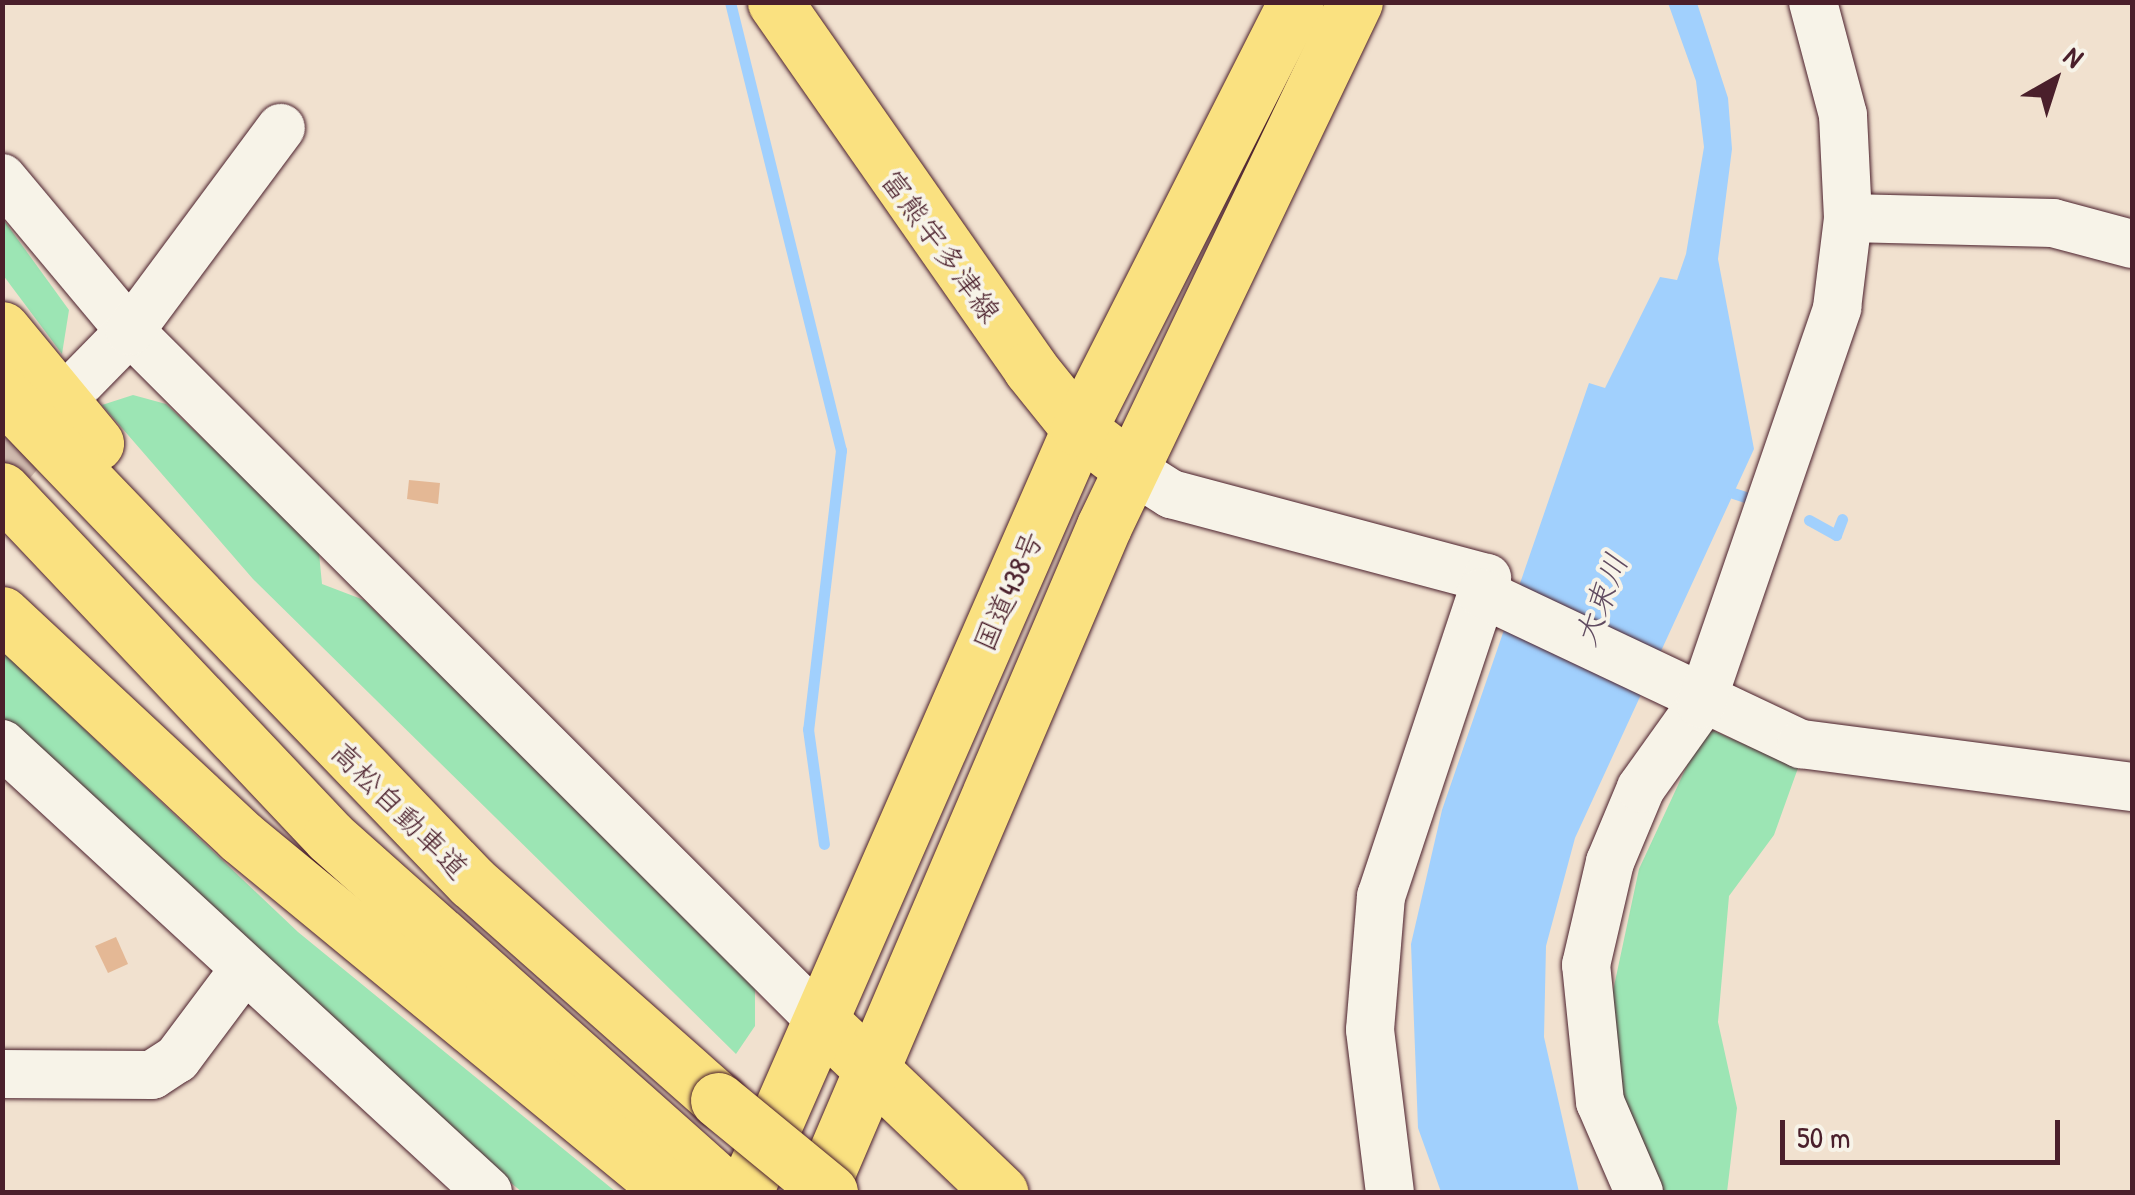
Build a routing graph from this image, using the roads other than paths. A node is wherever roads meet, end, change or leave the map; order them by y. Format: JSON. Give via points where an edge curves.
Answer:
{"nodes":[{"id":1,"x":776,"y":2,"type":"edge"},
{"id":2,"x":1296,"y":2,"type":"edge"},
{"id":3,"x":1354,"y":2,"type":"edge"},
{"id":4,"x":1812,"y":2,"type":"edge"},
{"id":5,"x":280,"y":128,"type":"dead end"},
{"id":6,"x":2,"y":178,"type":"edge"},
{"id":7,"x":1848,"y":218,"type":"junction"},
{"id":8,"x":2132,"y":244,"type":"edge"},
{"id":9,"x":2,"y":329,"type":"edge"},
{"id":10,"x":130,"y":332,"type":"junction"},
{"id":11,"x":80,"y":381,"type":"tunnel mouth"},
{"id":12,"x":2,"y":393,"type":"edge"},
{"id":13,"x":1080,"y":429,"type":"junction"},
{"id":14,"x":1130,"y":468,"type":"junction"},
{"id":15,"x":2,"y":490,"type":"edge"},
{"id":16,"x":1487,"y":595,"type":"junction"},
{"id":17,"x":2,"y":614,"type":"edge"},
{"id":18,"x":1682,"y":694,"type":"junction"},
{"id":19,"x":308,"y":719,"type":"junction"},
{"id":20,"x":2,"y":744,"type":"edge"},
{"id":21,"x":2132,"y":786,"type":"edge"},
{"id":22,"x":242,"y":972,"type":"junction"},
{"id":23,"x":820,"y":1021,"type":"junction"},
{"id":24,"x":870,"y":1066,"type":"junction"},
{"id":25,"x":2,"y":1074,"type":"edge"},
{"id":26,"x":698,"y":1182,"type":"edge"},
{"id":27,"x":488,"y":1192,"type":"edge"},
{"id":28,"x":745,"y":1192,"type":"edge"},
{"id":29,"x":819,"y":1192,"type":"edge"},
{"id":30,"x":830,"y":1192,"type":"edge"},
{"id":31,"x":1000,"y":1192,"type":"edge"},
{"id":32,"x":1390,"y":1192,"type":"edge"},
{"id":33,"x":1639,"y":1192,"type":"edge"}],
"edges":[{"from":1,"to":13,"type":"main road","name":"富熊宇多津線","via":[[937,246]]},
{"from":2,"to":13,"type":"main road","name":"国道438号"},
{"from":3,"to":14,"type":"main road","name":"国道438号"},
{"from":4,"to":7,"type":"street","via":[[1844,115]]},
{"from":5,"to":10,"type":"street"},
{"from":6,"to":10,"type":"street"},
{"from":7,"to":8,"type":"street","via":[[2053,223]]},
{"from":7,"to":18,"type":"street","via":[[1837,308]]},
{"from":9,"to":19,"type":"main road","via":[[203,565]]},
{"from":10,"to":11,"type":"street"},
{"from":10,"to":23,"type":"street"},
{"from":12,"to":19,"type":"main road","name":"高松自動車道"},
{"from":13,"to":14,"type":"main road","name":"富熊宇多津線"},
{"from":13,"to":23,"type":"main road","name":"国道438号"},
{"from":14,"to":16,"type":"street","via":[[1171,494],[1486,578]]},
{"from":14,"to":24,"type":"main road","name":"国道438号"},
{"from":15,"to":26,"type":"main road","via":[[330,837]]},
{"from":16,"to":18,"type":"street"},
{"from":16,"to":32,"type":"street","via":[[1381,896],[1370,1030]]},
{"from":17,"to":26,"type":"main road","via":[[300,887]]},
{"from":18,"to":21,"type":"street","via":[[1801,744],[1884,760]]},
{"from":18,"to":33,"type":"street","via":[[1610,862],[1586,966],[1600,1102]]},
{"from":19,"to":30,"type":"main road","name":"高松自動車道","bridge":true,"via":[[472,882]]},
{"from":20,"to":22,"type":"street"},
{"from":22,"to":25,"type":"street","via":[[177,1059],[152,1074]]},
{"from":22,"to":27,"type":"street"},
{"from":23,"to":24,"type":"main road"},
{"from":23,"to":28,"type":"main road","name":"国道438号"},
{"from":24,"to":29,"type":"main road","name":"国道438号"},
{"from":24,"to":31,"type":"main road"}]}
